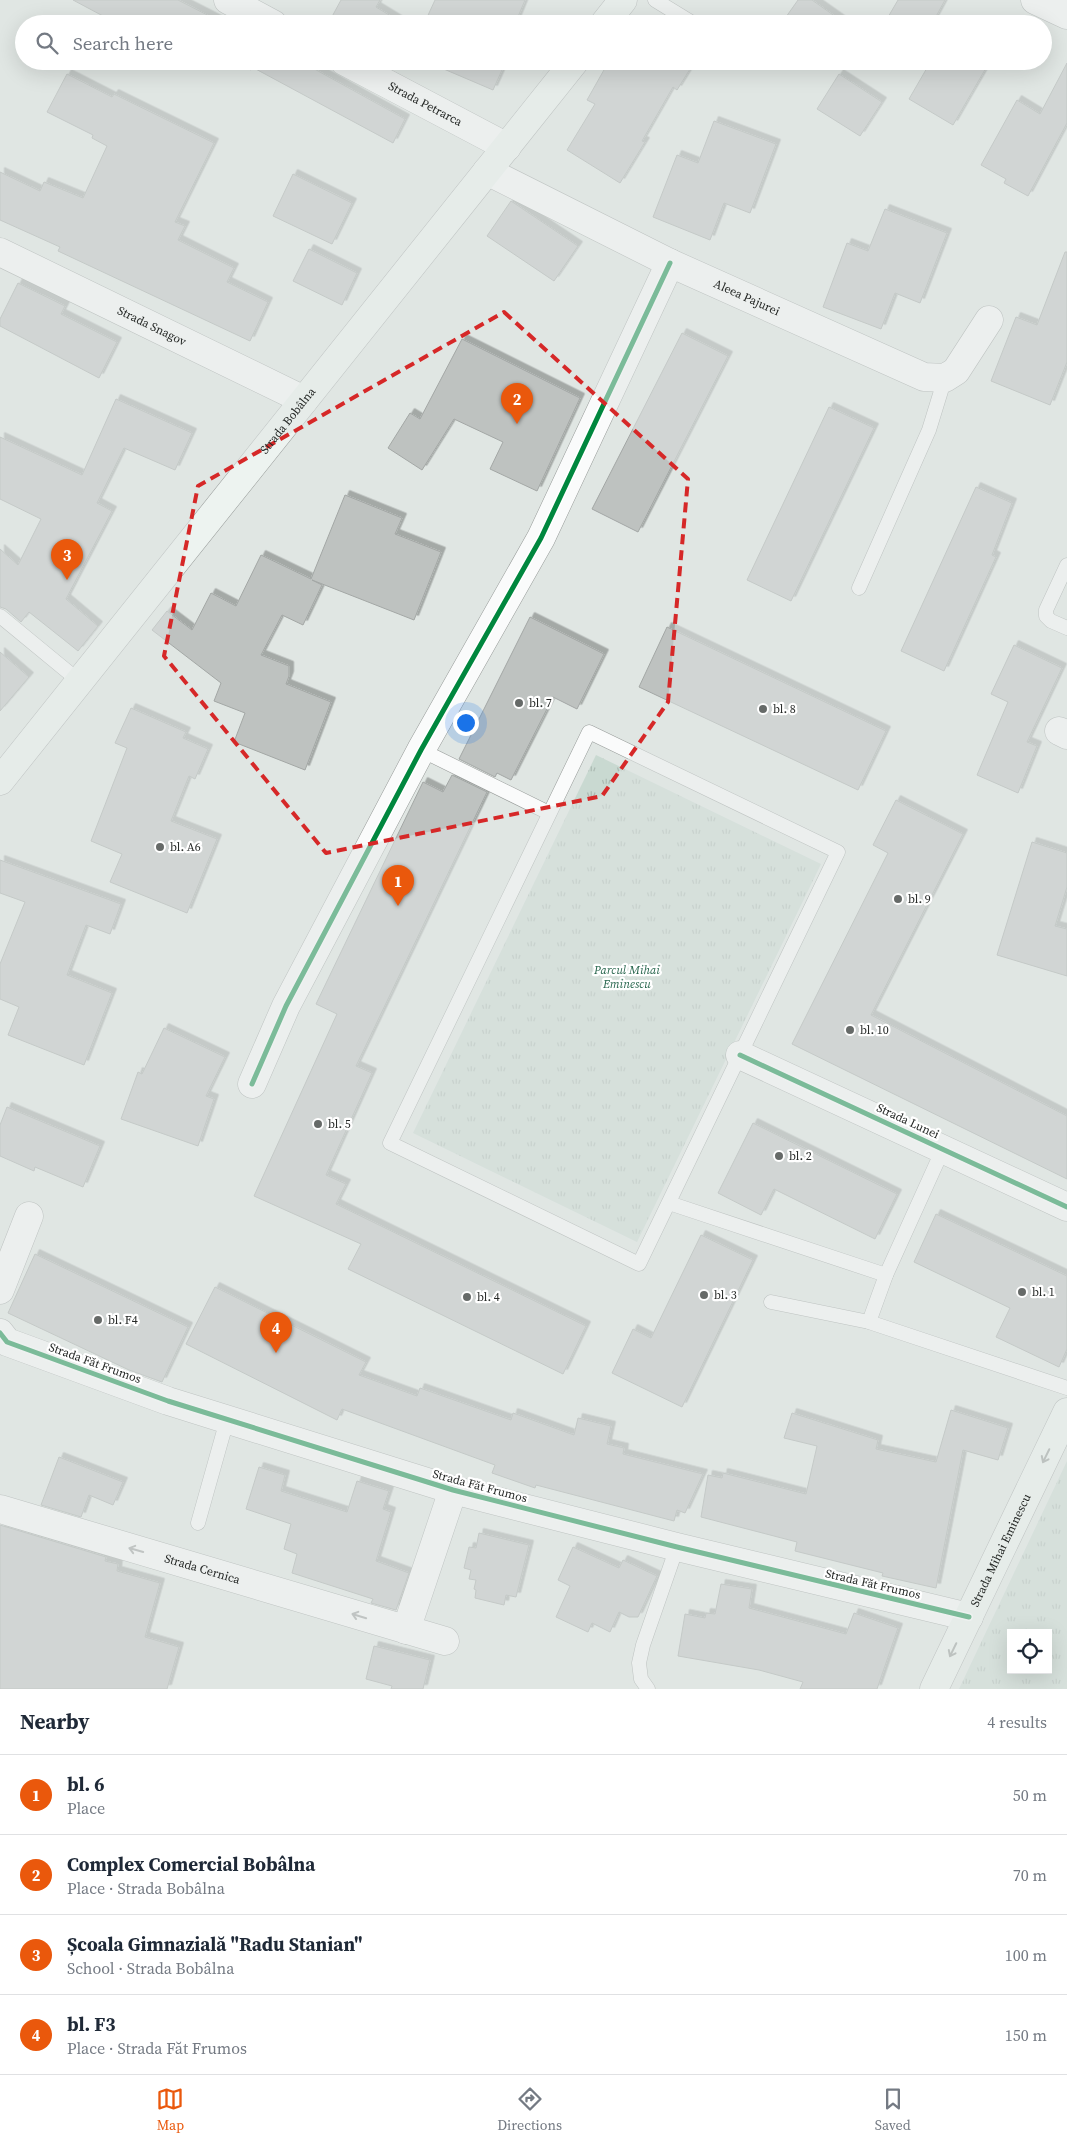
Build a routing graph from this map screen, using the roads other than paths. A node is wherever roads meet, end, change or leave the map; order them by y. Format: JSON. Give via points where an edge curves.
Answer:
{"nodes":[{"id":1,"x":228,"y":0,"type":"edge"},
{"id":2,"x":623,"y":0,"type":"edge"},
{"id":3,"x":655,"y":0,"type":"edge"},
{"id":4,"x":1035,"y":0,"type":"edge"},
{"id":5,"x":256,"y":15,"type":"edge"},
{"id":6,"x":611,"y":15,"type":"edge"},
{"id":7,"x":679,"y":15,"type":"edge"},
{"id":8,"x":1067,"y":15,"type":"edge"},
{"id":9,"x":361,"y":70,"type":"edge"},
{"id":10,"x":568,"y":70,"type":"edge"},
{"id":11,"x":507,"y":147,"type":"junction"},
{"id":12,"x":487,"y":171,"type":"junction"},
{"id":13,"x":0,"y":252,"type":"edge"},
{"id":14,"x":670,"y":263,"type":"junction"},
{"id":15,"x":989,"y":320,"type":"dead end"},
{"id":16,"x":945,"y":378,"type":"junction"},
{"id":17,"x":304,"y":400,"type":"junction"},
{"id":18,"x":1067,"y":565,"type":"edge"},
{"id":19,"x":859,"y":588,"type":"dead end"},
{"id":20,"x":0,"y":616,"type":"edge"},
{"id":21,"x":1067,"y":628,"type":"edge"},
{"id":22,"x":79,"y":681,"type":"junction"},
{"id":23,"x":421,"y":750,"type":"junction"},
{"id":24,"x":0,"y":780,"type":"edge"},
{"id":25,"x":549,"y":813,"type":"junction"},
{"id":26,"x":740,"y":1055,"type":"junction"},
{"id":27,"x":252,"y":1084,"type":"dead end"},
{"id":28,"x":943,"y":1148,"type":"junction"},
{"id":29,"x":668,"y":1203,"type":"junction"},
{"id":30,"x":1067,"y":1207,"type":"edge"},
{"id":31,"x":29,"y":1216,"type":"dead end"},
{"id":32,"x":886,"y":1275,"type":"junction"},
{"id":33,"x":0,"y":1290,"type":"edge"},
{"id":34,"x":771,"y":1302,"type":"dead end"},
{"id":35,"x":869,"y":1322,"type":"junction"},
{"id":36,"x":0,"y":1333,"type":"edge"},
{"id":37,"x":1067,"y":1388,"type":"edge"},
{"id":38,"x":1067,"y":1412,"type":"edge"},
{"id":39,"x":227,"y":1420,"type":"junction"},
{"id":40,"x":453,"y":1490,"type":"junction"},
{"id":41,"x":0,"y":1509,"type":"edge"},
{"id":42,"x":198,"y":1523,"type":"dead end"},
{"id":43,"x":677,"y":1547,"type":"junction"},
{"id":44,"x":969,"y":1617,"type":"junction"},
{"id":45,"x":406,"y":1630,"type":"junction"},
{"id":46,"x":445,"y":1641,"type":"dead end"},
{"id":47,"x":648,"y":1689,"type":"edge"},
{"id":48,"x":934,"y":1689,"type":"edge"}],
"edges":[{"from":1,"to":5,"type":"street"},
{"from":2,"to":6,"type":"main road"},
{"from":3,"to":7,"type":"lane"},
{"from":4,"to":8,"type":"street"},
{"from":9,"to":11,"type":"street","name":"Strada Petrarca"},
{"from":10,"to":11,"type":"main road","name":"Strada Bobâlna"},
{"from":11,"to":12,"type":"main road","name":"Strada Bobâlna"},
{"from":12,"to":14,"type":"street","name":"Aleea Pajurei"},
{"from":12,"to":17,"type":"main road","name":"Strada Bobâlna"},
{"from":13,"to":17,"type":"street","name":"Strada Snagov"},
{"from":14,"to":16,"type":"street","name":"Aleea Pajurei","via":[[924,378]]},
{"from":14,"to":23,"type":"street","via":[[541,538]]},
{"from":15,"to":16,"type":"street","via":[[956,371]]},
{"from":16,"to":19,"type":"lane","via":[[929,430]]},
{"from":17,"to":22,"type":"main road","name":"Strada Bobâlna"},
{"from":18,"to":21,"type":"lane","via":[[1046,616]]},
{"from":20,"to":22,"type":"lane"},
{"from":22,"to":24,"type":"main road","name":"Strada Bobâlna"},
{"from":23,"to":25,"type":"lane"},
{"from":23,"to":27,"type":"street","via":[[286,1006]]},
{"from":25,"to":26,"type":"lane","via":[[589,732],[838,852]]},
{"from":25,"to":29,"type":"lane","via":[[390,1143],[640,1264]]},
{"from":26,"to":28,"type":"street","name":"Strada Lunei"},
{"from":26,"to":29,"type":"lane"},
{"from":28,"to":30,"type":"street","name":"Strada Lunei"},
{"from":28,"to":32,"type":"lane"},
{"from":29,"to":32,"type":"lane"},
{"from":31,"to":33,"type":"street"},
{"from":32,"to":35,"type":"lane"},
{"from":34,"to":35,"type":"lane"},
{"from":35,"to":37,"type":"lane"},
{"from":36,"to":39,"type":"street","name":"Strada Făt Frumos","via":[[7,1342]]},
{"from":38,"to":44,"type":"main road","name":"Strada Mihai Eminescu","one_way":true},
{"from":39,"to":40,"type":"street","name":"Strada Făt Frumos"},
{"from":39,"to":42,"type":"lane"},
{"from":40,"to":43,"type":"street","name":"Strada Făt Frumos"},
{"from":40,"to":45,"type":"street"},
{"from":45,"to":41,"type":"street","name":"Strada Cernica","one_way":true},
{"from":43,"to":44,"type":"street","name":"Strada Făt Frumos"},
{"from":43,"to":47,"type":"lane","via":[[639,1663],[641,1679]]},
{"from":44,"to":48,"type":"main road","name":"Strada Mihai Eminescu","one_way":true},
{"from":45,"to":46,"type":"street","name":"Strada Cernica"}]}
